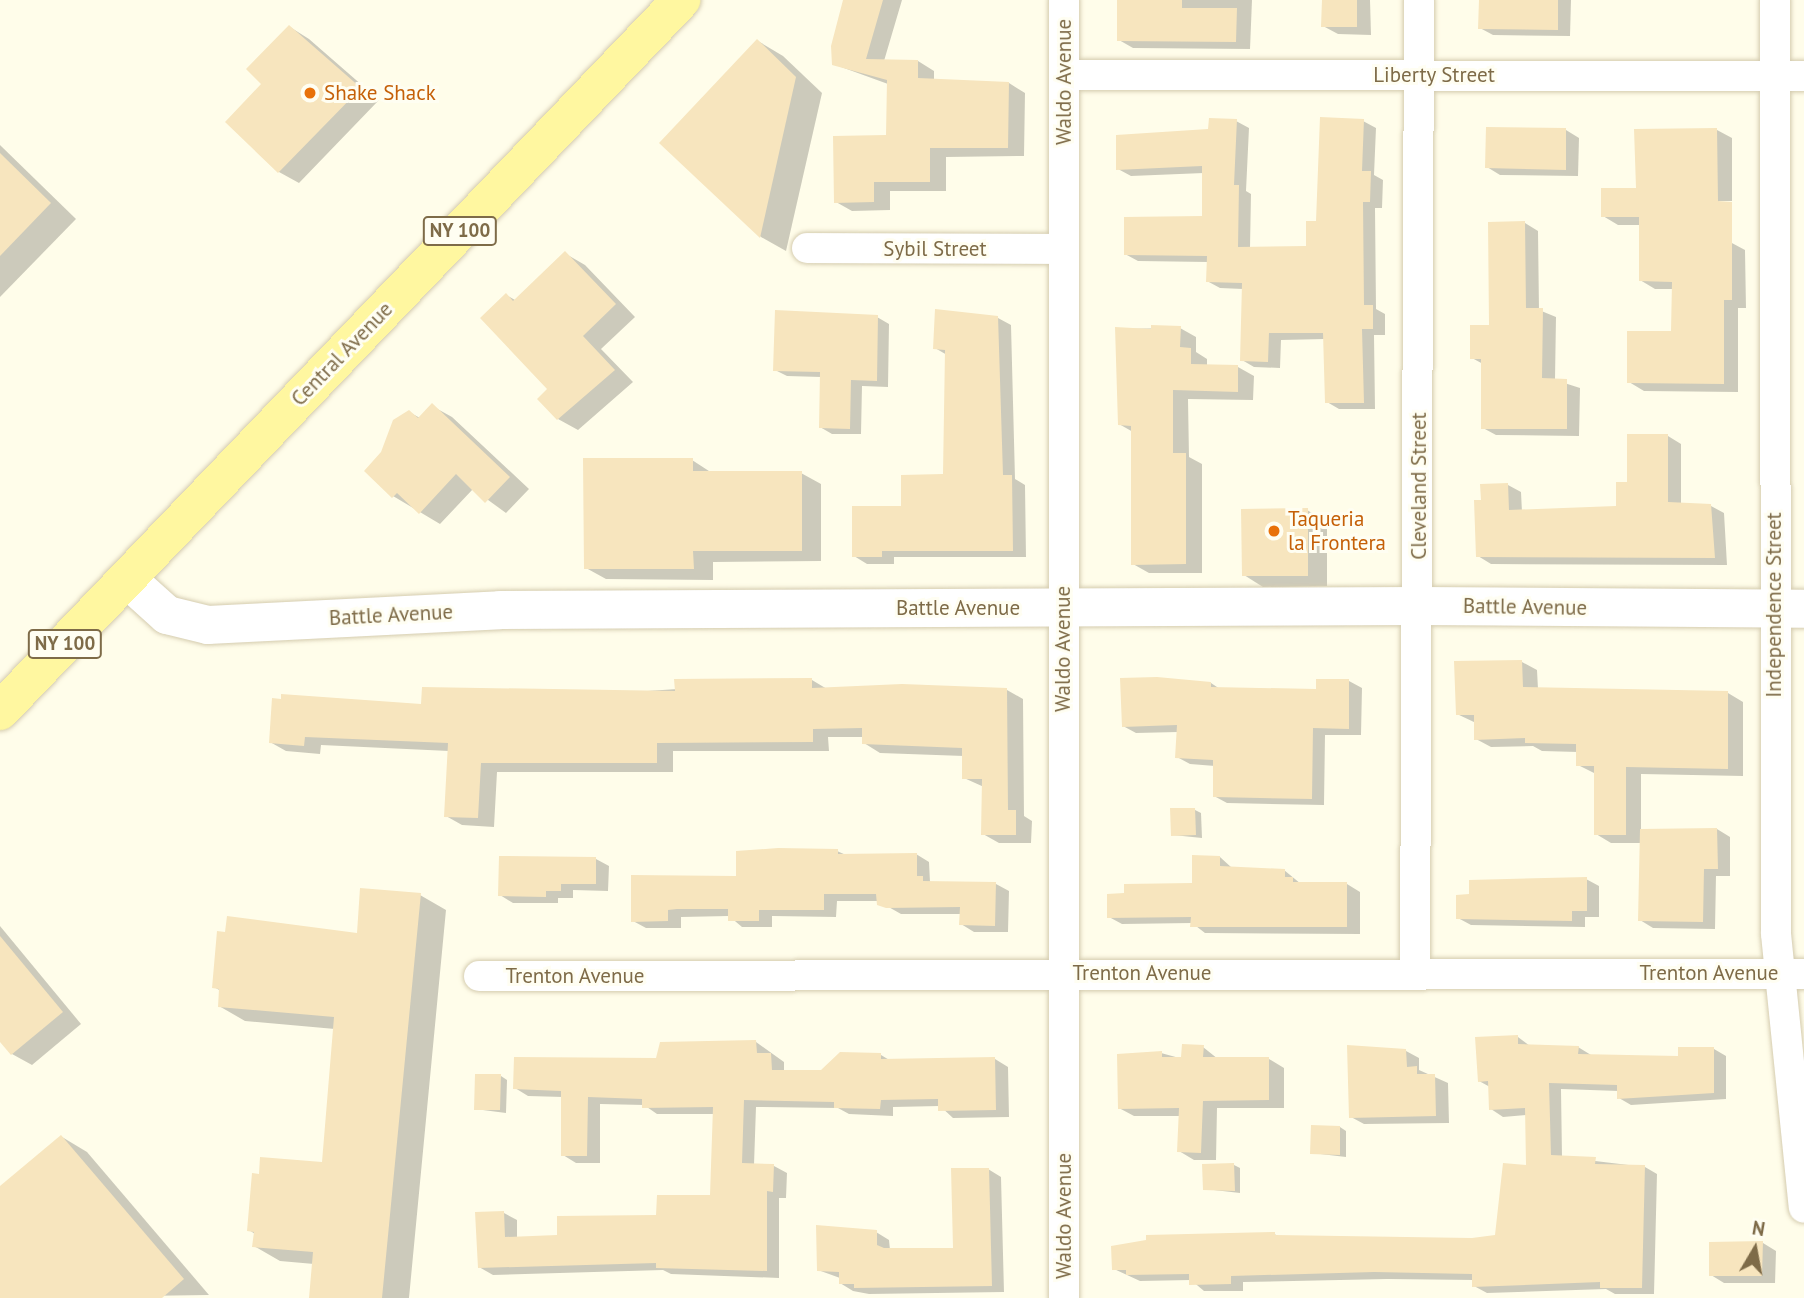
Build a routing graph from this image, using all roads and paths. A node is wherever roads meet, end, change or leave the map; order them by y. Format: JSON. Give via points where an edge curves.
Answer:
{"nodes":[{"id":1,"x":681,"y":0,"type":"edge"},
{"id":2,"x":1064,"y":0,"type":"edge"},
{"id":3,"x":1419,"y":0,"type":"edge"},
{"id":4,"x":1775,"y":0,"type":"edge"},
{"id":5,"x":1065,"y":75,"type":"junction"},
{"id":6,"x":1417,"y":75,"type":"junction"},
{"id":7,"x":1775,"y":76,"type":"junction"},
{"id":8,"x":1804,"y":76,"type":"edge"},
{"id":9,"x":807,"y":248,"type":"dead end"},
{"id":10,"x":1063,"y":249,"type":"junction"},
{"id":11,"x":127,"y":579,"type":"junction"},
{"id":12,"x":1419,"y":606,"type":"junction"},
{"id":13,"x":1063,"y":608,"type":"junction"},
{"id":14,"x":1788,"y":609,"type":"edge"},
{"id":15,"x":1,"y":710,"type":"edge"},
{"id":16,"x":1415,"y":972,"type":"junction"},
{"id":17,"x":1062,"y":973,"type":"junction"},
{"id":18,"x":1791,"y":973,"type":"edge"},
{"id":19,"x":479,"y":976,"type":"dead end"},
{"id":20,"x":1804,"y":1208,"type":"edge"},
{"id":21,"x":1065,"y":1298,"type":"edge"}],
"edges":[{"from":1,"to":11,"type":"main road","name":"Central Avenue","number":"NY 100"},
{"from":2,"to":5,"type":"street","name":"Waldo Avenue"},
{"from":3,"to":6,"type":"street","name":"Cleveland Street"},
{"from":4,"to":7,"type":"street","name":"Independence Street"},
{"from":5,"to":6,"type":"street","name":"Liberty Street"},
{"from":5,"to":10,"type":"street","name":"Waldo Avenue"},
{"from":6,"to":7,"type":"street","name":"Liberty Street"},
{"from":6,"to":12,"type":"street","name":"Cleveland Street"},
{"from":7,"to":8,"type":"street","name":"Liberty Street"},
{"from":7,"to":14,"type":"street","name":"Independence Street"},
{"from":9,"to":10,"type":"street","name":"Sybil Street"},
{"from":10,"to":13,"type":"street","name":"Waldo Avenue"},
{"from":11,"to":13,"type":"street","name":"Battle Avenue","via":[[167,615],[208,625],[500,611]]},
{"from":11,"to":15,"type":"main road","name":"Central Avenue","number":"NY 100"},
{"from":12,"to":13,"type":"street","name":"Battle Avenue"},
{"from":12,"to":14,"type":"street","name":"Battle Avenue"},
{"from":12,"to":16,"type":"street","name":"Cleveland Street"},
{"from":13,"to":17,"type":"street","name":"Waldo Avenue"},
{"from":14,"to":18,"type":"street","name":"Independence Street"},
{"from":16,"to":17,"type":"street","name":"Trenton Avenue"},
{"from":16,"to":18,"type":"street","name":"Trenton Avenue"},
{"from":17,"to":19,"type":"street","name":"Trenton Avenue"},
{"from":17,"to":21,"type":"street","name":"Waldo Avenue"},
{"from":18,"to":20,"type":"street","name":"Independence Street"}]}
